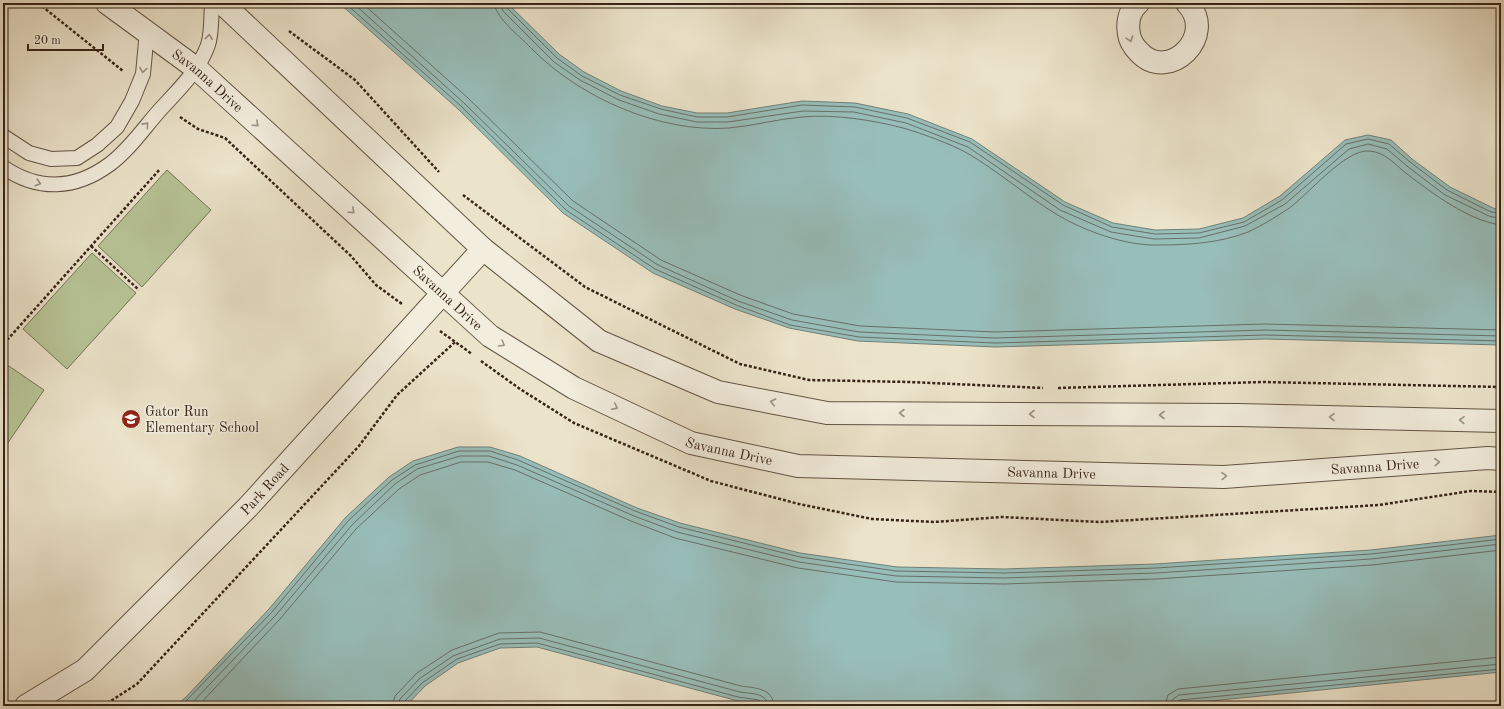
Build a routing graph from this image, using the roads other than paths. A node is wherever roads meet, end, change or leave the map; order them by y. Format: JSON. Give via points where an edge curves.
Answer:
{"nodes":[{"id":1,"x":107,"y":3,"type":"edge"},
{"id":2,"x":212,"y":3,"type":"edge"},
{"id":3,"x":222,"y":3,"type":"edge"},
{"id":4,"x":1138,"y":3,"type":"edge"},
{"id":5,"x":1187,"y":3,"type":"edge"},
{"id":6,"x":147,"y":31,"type":"junction"},
{"id":7,"x":197,"y":69,"type":"junction"},
{"id":8,"x":3,"y":136,"type":"edge"},
{"id":9,"x":3,"y":166,"type":"edge"},
{"id":10,"x":483,"y":249,"type":"junction"},
{"id":11,"x":441,"y":292,"type":"junction"},
{"id":12,"x":1501,"y":421,"type":"edge"},
{"id":13,"x":1501,"y":459,"type":"edge"},
{"id":14,"x":26,"y":706,"type":"edge"}],
"edges":[{"from":1,"to":6,"type":"street","name":"Savanna Drive"},
{"from":7,"to":2,"type":"lane","one_way":true,"via":[[208,45]]},
{"from":3,"to":10,"type":"street"},
{"from":4,"to":5,"type":"street","one_way":true,"via":[[1130,15],[1129,37],[1133,47],[1141,55],[1161,62],[1172,61],[1182,56],[1190,49],[1195,39],[1196,18]]},
{"from":6,"to":7,"type":"street","name":"Savanna Drive"},
{"from":6,"to":8,"type":"lane","one_way":true,"via":[[143,74],[132,101],[117,127],[97,145],[77,158],[51,159],[29,153]]},
{"from":9,"to":7,"type":"lane","one_way":true,"via":[[27,179],[47,185],[67,184],[90,176],[110,164]]},
{"from":7,"to":11,"type":"street","name":"Savanna Drive","one_way":true},
{"from":10,"to":11,"type":"street","name":"Park Road"},
{"from":12,"to":10,"type":"street","one_way":true,"via":[[1222,415],[827,413],[718,392],[599,341]]},
{"from":11,"to":13,"type":"street","name":"Savanna Drive","one_way":true,"via":[[490,336],[574,388],[691,444],[798,466],[1224,477]]},
{"from":11,"to":14,"type":"street","name":"Park Road","via":[[248,507],[85,670]]}]}
